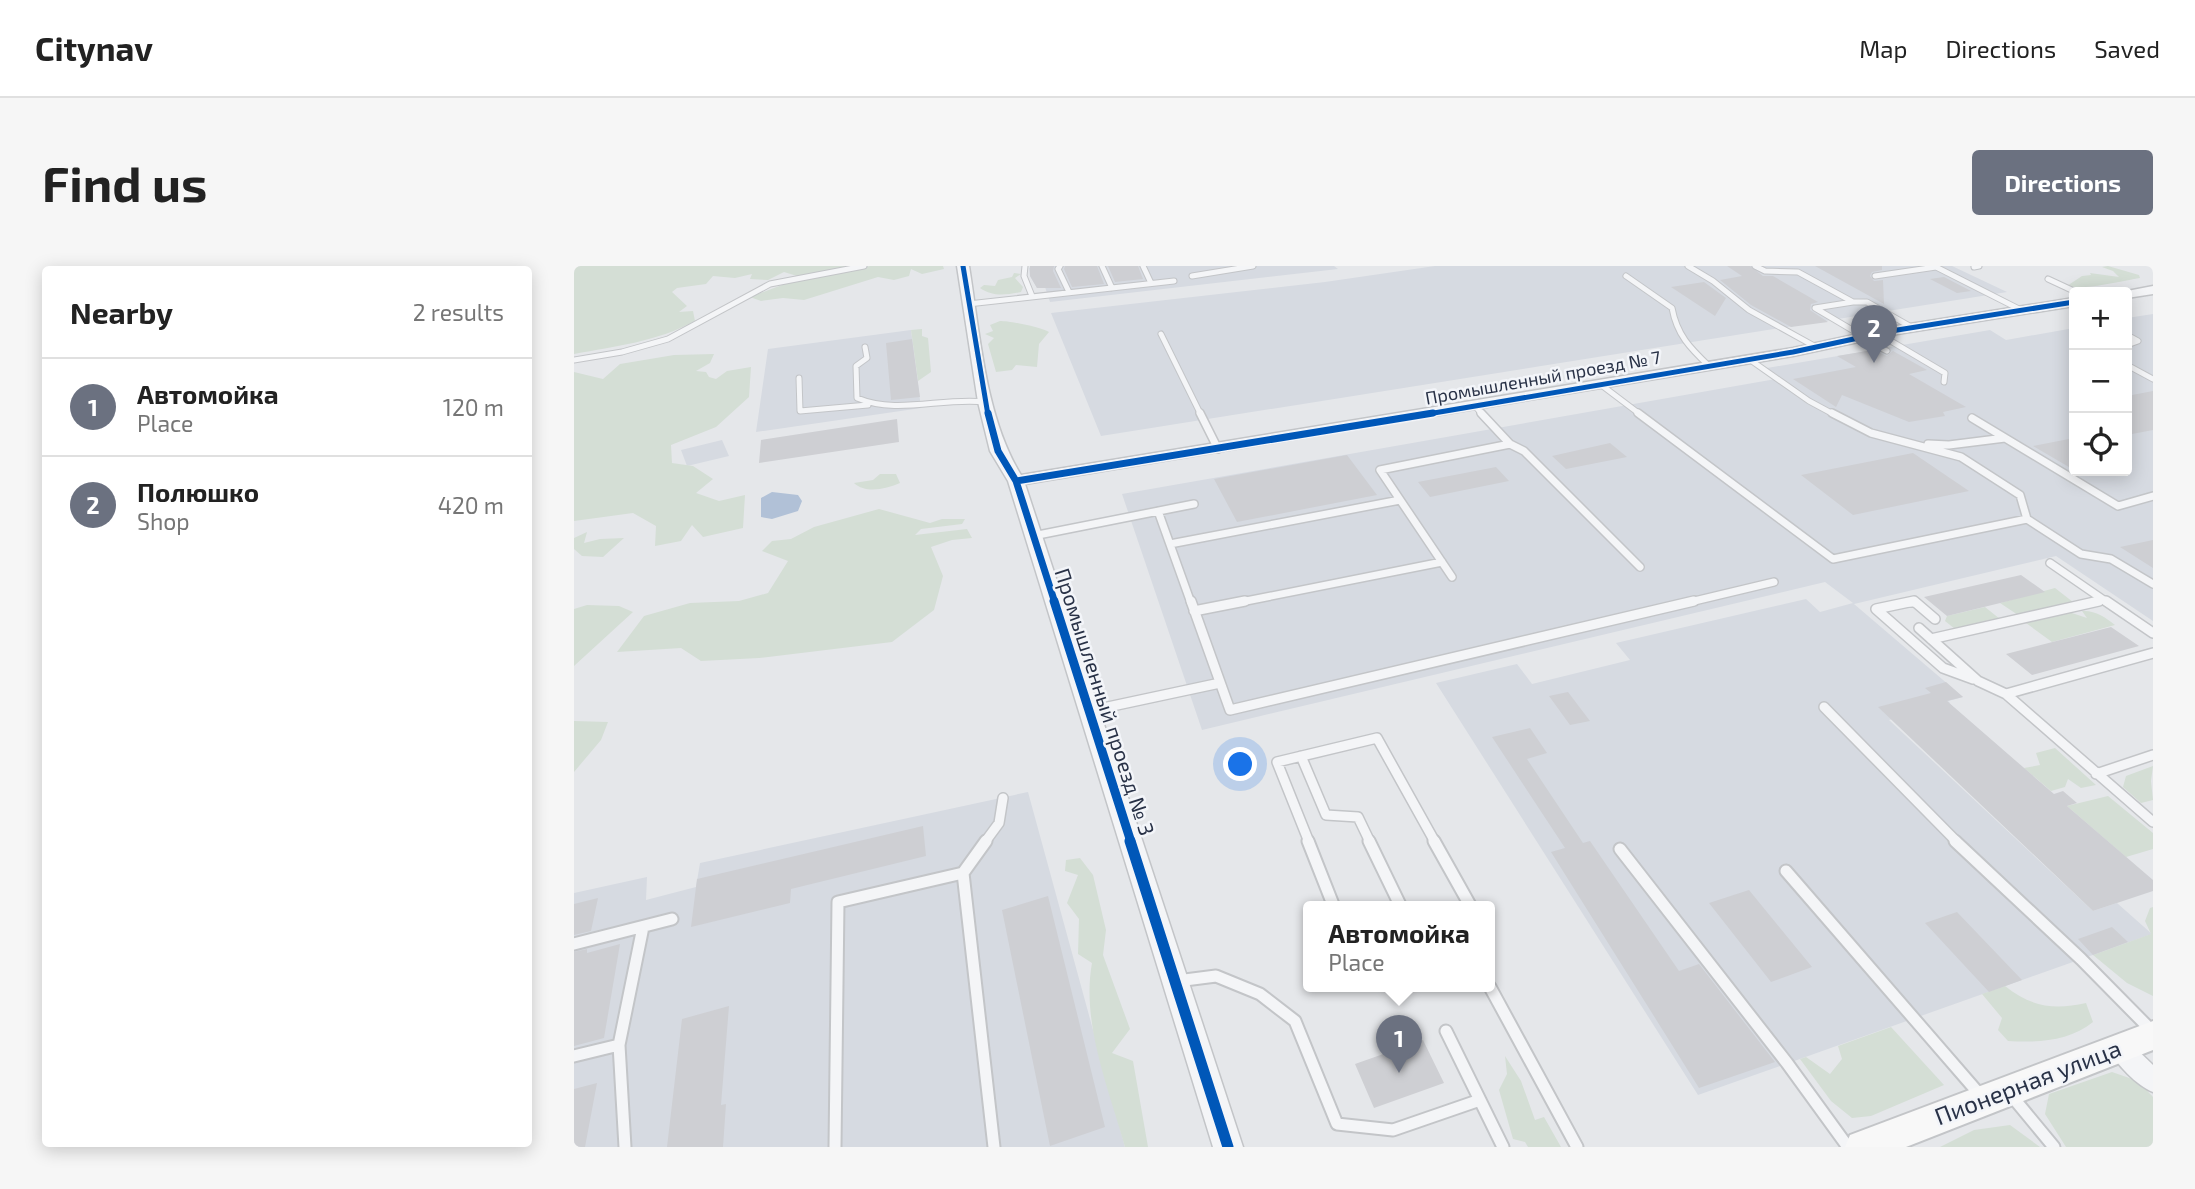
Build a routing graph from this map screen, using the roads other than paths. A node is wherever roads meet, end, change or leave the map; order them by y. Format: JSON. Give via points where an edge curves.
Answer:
{"nodes":[{"id":1,"x":864,"y":266,"type":"edge"},
{"id":2,"x":963,"y":266,"type":"edge"},
{"id":3,"x":1025,"y":266,"type":"edge"},
{"id":4,"x":1060,"y":266,"type":"edge"},
{"id":5,"x":1102,"y":266,"type":"edge"},
{"id":6,"x":1143,"y":266,"type":"edge"},
{"id":7,"x":1253,"y":266,"type":"edge"},
{"id":8,"x":1688,"y":266,"type":"edge"},
{"id":9,"x":1755,"y":266,"type":"edge"},
{"id":10,"x":1925,"y":267,"type":"edge"},
{"id":11,"x":1192,"y":276,"type":"dead end"},
{"id":12,"x":1626,"y":276,"type":"dead end"},
{"id":13,"x":1875,"y":276,"type":"dead end"},
{"id":14,"x":2048,"y":279,"type":"dead end"},
{"id":15,"x":1174,"y":281,"type":"dead end"},
{"id":16,"x":1151,"y":283,"type":"junction"},
{"id":17,"x":1112,"y":288,"type":"junction"},
{"id":18,"x":2153,"y":290,"type":"edge"},
{"id":19,"x":1069,"y":292,"type":"junction"},
{"id":20,"x":2132,"y":293,"type":"edge"},
{"id":21,"x":1032,"y":296,"type":"junction"},
{"id":22,"x":2069,"y":296,"type":"edge"},
{"id":23,"x":2069,"y":301,"type":"edge"},
{"id":24,"x":1853,"y":302,"type":"junction"},
{"id":25,"x":968,"y":304,"type":"junction"},
{"id":26,"x":2021,"y":310,"type":"junction"},
{"id":27,"x":1913,"y":328,"type":"junction"},
{"id":28,"x":1161,"y":334,"type":"dead end"},
{"id":29,"x":1879,"y":334,"type":"junction"},
{"id":30,"x":1863,"y":337,"type":"junction"},
{"id":31,"x":865,"y":346,"type":"dead end"},
{"id":32,"x":1816,"y":347,"type":"junction"},
{"id":33,"x":1887,"y":351,"type":"dead end"},
{"id":34,"x":1749,"y":359,"type":"junction"},
{"id":35,"x":574,"y":360,"type":"edge"},
{"id":36,"x":1709,"y":366,"type":"junction"},
{"id":37,"x":2132,"y":368,"type":"edge"},
{"id":38,"x":799,"y":378,"type":"dead end"},
{"id":39,"x":2153,"y":379,"type":"edge"},
{"id":40,"x":1944,"y":382,"type":"dead end"},
{"id":41,"x":1600,"y":384,"type":"junction"},
{"id":42,"x":985,"y":402,"type":"junction"},
{"id":43,"x":870,"y":405,"type":"junction"},
{"id":44,"x":1474,"y":405,"type":"junction"},
{"id":45,"x":1972,"y":418,"type":"dead end"},
{"id":46,"x":2005,"y":438,"type":"junction"},
{"id":47,"x":1909,"y":443,"type":"junction"},
{"id":48,"x":1510,"y":444,"type":"junction"},
{"id":49,"x":1218,"y":449,"type":"junction"},
{"id":50,"x":1016,"y":481,"type":"junction"},
{"id":51,"x":2153,"y":496,"type":"edge"},
{"id":52,"x":1400,"y":500,"type":"junction"},
{"id":53,"x":1194,"y":504,"type":"dead end"},
{"id":54,"x":1158,"y":511,"type":"junction"},
{"id":55,"x":2027,"y":519,"type":"junction"},
{"id":56,"x":1033,"y":536,"type":"junction"},
{"id":57,"x":1170,"y":544,"type":"junction"},
{"id":58,"x":1442,"y":562,"type":"junction"},
{"id":59,"x":2050,"y":563,"type":"dead end"},
{"id":60,"x":1640,"y":567,"type":"dead end"},
{"id":61,"x":1452,"y":577,"type":"dead end"},
{"id":62,"x":1774,"y":582,"type":"dead end"},
{"id":63,"x":2153,"y":584,"type":"edge"},
{"id":64,"x":2104,"y":600,"type":"junction"},
{"id":65,"x":1194,"y":611,"type":"junction"},
{"id":66,"x":1935,"y":619,"type":"dead end"},
{"id":67,"x":1919,"y":628,"type":"dead end"},
{"id":68,"x":2153,"y":633,"type":"edge"},
{"id":69,"x":1931,"y":639,"type":"junction"},
{"id":70,"x":2153,"y":653,"type":"edge"},
{"id":71,"x":1978,"y":681,"type":"junction"},
{"id":72,"x":1220,"y":683,"type":"junction"},
{"id":73,"x":2006,"y":694,"type":"junction"},
{"id":74,"x":1824,"y":707,"type":"dead end"},
{"id":75,"x":1089,"y":711,"type":"junction"},
{"id":76,"x":2153,"y":755,"type":"edge"},
{"id":77,"x":1301,"y":756,"type":"junction"},
{"id":78,"x":2096,"y":774,"type":"junction"},
{"id":79,"x":1003,"y":798,"type":"dead end"},
{"id":80,"x":2153,"y":822,"type":"edge"},
{"id":81,"x":1620,"y":849,"type":"dead end"},
{"id":82,"x":1786,"y":871,"type":"dead end"},
{"id":83,"x":963,"y":873,"type":"junction"},
{"id":84,"x":1332,"y":901,"type":"edge"},
{"id":85,"x":1398,"y":901,"type":"edge"},
{"id":86,"x":1468,"y":901,"type":"edge"},
{"id":87,"x":672,"y":919,"type":"dead end"},
{"id":88,"x":643,"y":927,"type":"junction"},
{"id":89,"x":574,"y":944,"type":"edge"},
{"id":90,"x":1175,"y":981,"type":"junction"},
{"id":91,"x":1493,"y":992,"type":"edge"},
{"id":92,"x":1446,"y":1031,"type":"dead end"},
{"id":93,"x":2153,"y":1033,"type":"edge"},
{"id":94,"x":619,"y":1045,"type":"junction"},
{"id":95,"x":2120,"y":1048,"type":"junction"},
{"id":96,"x":574,"y":1056,"type":"edge"},
{"id":97,"x":2153,"y":1081,"type":"edge"},
{"id":98,"x":1996,"y":1095,"type":"junction"},
{"id":99,"x":1480,"y":1100,"type":"junction"},
{"id":100,"x":1904,"y":1140,"type":"edge"},
{"id":101,"x":625,"y":1147,"type":"edge"},
{"id":102,"x":835,"y":1147,"type":"edge"},
{"id":103,"x":994,"y":1147,"type":"edge"},
{"id":104,"x":1228,"y":1147,"type":"edge"},
{"id":105,"x":1503,"y":1147,"type":"edge"},
{"id":106,"x":1577,"y":1147,"type":"edge"},
{"id":107,"x":1848,"y":1147,"type":"edge"},
{"id":108,"x":1863,"y":1147,"type":"edge"},
{"id":109,"x":2054,"y":1147,"type":"edge"}],
"edges":[{"from":1,"to":35,"type":"lane","via":[[758,288],[670,339],[631,352]]},
{"from":2,"to":25,"type":"street","name":"Промышленный проезд № 3"},
{"from":3,"to":21,"type":"lane"},
{"from":4,"to":19,"type":"lane"},
{"from":5,"to":17,"type":"lane"},
{"from":6,"to":16,"type":"lane"},
{"from":7,"to":11,"type":"lane"},
{"from":8,"to":32,"type":"lane","via":[[1749,310]]},
{"from":9,"to":24,"type":"lane","via":[[1765,271],[1798,272]]},
{"from":10,"to":13,"type":"lane"},
{"from":10,"to":26,"type":"lane","via":[[1936,267]]},
{"from":12,"to":36,"type":"lane","via":[[1672,308],[1675,329],[1685,345]]},
{"from":14,"to":22,"type":"lane"},
{"from":15,"to":16,"type":"lane"},
{"from":16,"to":17,"type":"lane"},
{"from":17,"to":19,"type":"lane"},
{"from":18,"to":20,"type":"street"},
{"from":19,"to":21,"type":"lane"},
{"from":21,"to":25,"type":"lane"},
{"from":23,"to":26,"type":"street","name":"Промышленный проезд № 7"},
{"from":24,"to":27,"type":"lane","via":[[1867,302]]},
{"from":24,"to":30,"type":"lane","via":[[1815,308]]},
{"from":25,"to":42,"type":"street","name":"Промышленный проезд № 3"},
{"from":26,"to":27,"type":"street","name":"Промышленный проезд № 7"},
{"from":27,"to":29,"type":"street","name":"Промышленный проезд № 7"},
{"from":28,"to":49,"type":"lane"},
{"from":29,"to":30,"type":"street","name":"Промышленный проезд № 7"},
{"from":29,"to":40,"type":"lane","via":[[1945,373]]},
{"from":30,"to":32,"type":"street","name":"Промышленный проезд № 7"},
{"from":30,"to":33,"type":"lane"},
{"from":31,"to":43,"type":"lane","via":[[867,358],[856,366],[857,398]]},
{"from":32,"to":34,"type":"street","name":"Промышленный проезд № 7"},
{"from":34,"to":36,"type":"street","name":"Промышленный проезд № 7"},
{"from":34,"to":47,"type":"lane","via":[[1809,401],[1858,427]]},
{"from":36,"to":41,"type":"street","name":"Промышленный проезд № 7"},
{"from":37,"to":39,"type":"lane"},
{"from":38,"to":43,"type":"lane","via":[[800,411]]},
{"from":41,"to":44,"type":"street","name":"Промышленный проезд № 7"},
{"from":41,"to":55,"type":"lane","via":[[1833,559]]},
{"from":42,"to":43,"type":"lane","via":[[963,399]]},
{"from":42,"to":50,"type":"street","name":"Промышленный проезд № 3","via":[[998,451]]},
{"from":44,"to":48,"type":"lane"},
{"from":44,"to":49,"type":"street","name":"Промышленный проезд № 7"},
{"from":45,"to":46,"type":"lane"},
{"from":46,"to":47,"type":"lane","via":[[1949,445]]},
{"from":46,"to":51,"type":"lane","via":[[2118,506]]},
{"from":47,"to":55,"type":"lane","via":[[1961,457],[2020,495]]},
{"from":48,"to":52,"type":"lane","via":[[1380,470]]},
{"from":48,"to":60,"type":"lane","via":[[1524,451]]},
{"from":49,"to":50,"type":"street","name":"Промышленный проезд № 7"},
{"from":50,"to":56,"type":"street","name":"Промышленный проезд № 3"},
{"from":52,"to":57,"type":"lane"},
{"from":52,"to":58,"type":"lane"},
{"from":53,"to":54,"type":"lane"},
{"from":54,"to":56,"type":"lane"},
{"from":54,"to":57,"type":"lane"},
{"from":55,"to":63,"type":"lane","via":[[2081,554],[2111,559]]},
{"from":56,"to":75,"type":"street","name":"Промышленный проезд № 3"},
{"from":57,"to":65,"type":"lane"},
{"from":58,"to":61,"type":"lane"},
{"from":58,"to":65,"type":"lane"},
{"from":59,"to":64,"type":"lane"},
{"from":62,"to":72,"type":"lane","via":[[1230,710]]},
{"from":64,"to":68,"type":"lane"},
{"from":64,"to":69,"type":"lane"},
{"from":65,"to":72,"type":"lane"},
{"from":66,"to":71,"type":"lane","via":[[1914,601],[1876,609],[1943,668]]},
{"from":67,"to":69,"type":"lane"},
{"from":69,"to":71,"type":"lane"},
{"from":70,"to":73,"type":"lane"},
{"from":71,"to":73,"type":"lane"},
{"from":72,"to":75,"type":"lane"},
{"from":73,"to":78,"type":"lane"},
{"from":74,"to":93,"type":"lane"},
{"from":75,"to":90,"type":"street","name":"Промышленный проезд № 3"},
{"from":76,"to":78,"type":"lane"},
{"from":77,"to":84,"type":"lane","via":[[1277,762]]},
{"from":77,"to":85,"type":"lane","via":[[1326,815],[1357,817]]},
{"from":77,"to":86,"type":"lane","via":[[1377,738]]},
{"from":78,"to":80,"type":"lane"},
{"from":79,"to":83,"type":"lane","via":[[999,823]]},
{"from":81,"to":107,"type":"lane"},
{"from":82,"to":98,"type":"lane"},
{"from":83,"to":102,"type":"lane","via":[[838,902]]},
{"from":83,"to":103,"type":"lane"},
{"from":87,"to":88,"type":"lane"},
{"from":88,"to":89,"type":"lane"},
{"from":88,"to":94,"type":"lane"},
{"from":90,"to":99,"type":"lane","via":[[1216,976],[1260,994],[1295,1021],[1337,1124],[1393,1130]]},
{"from":90,"to":104,"type":"street","name":"Промышленный проезд № 3"},
{"from":91,"to":106,"type":"lane"},
{"from":92,"to":99,"type":"lane"},
{"from":93,"to":95,"type":"main road","name":"Пионерная улица"},
{"from":94,"to":96,"type":"lane"},
{"from":94,"to":101,"type":"lane"},
{"from":95,"to":97,"type":"street"},
{"from":95,"to":98,"type":"main road","name":"Пионерная улица"},
{"from":98,"to":100,"type":"main road","name":"Пионерная улица"},
{"from":98,"to":109,"type":"lane"},
{"from":99,"to":105,"type":"lane"},
{"from":100,"to":108,"type":"main road","name":"Пионерная улица"}]}
